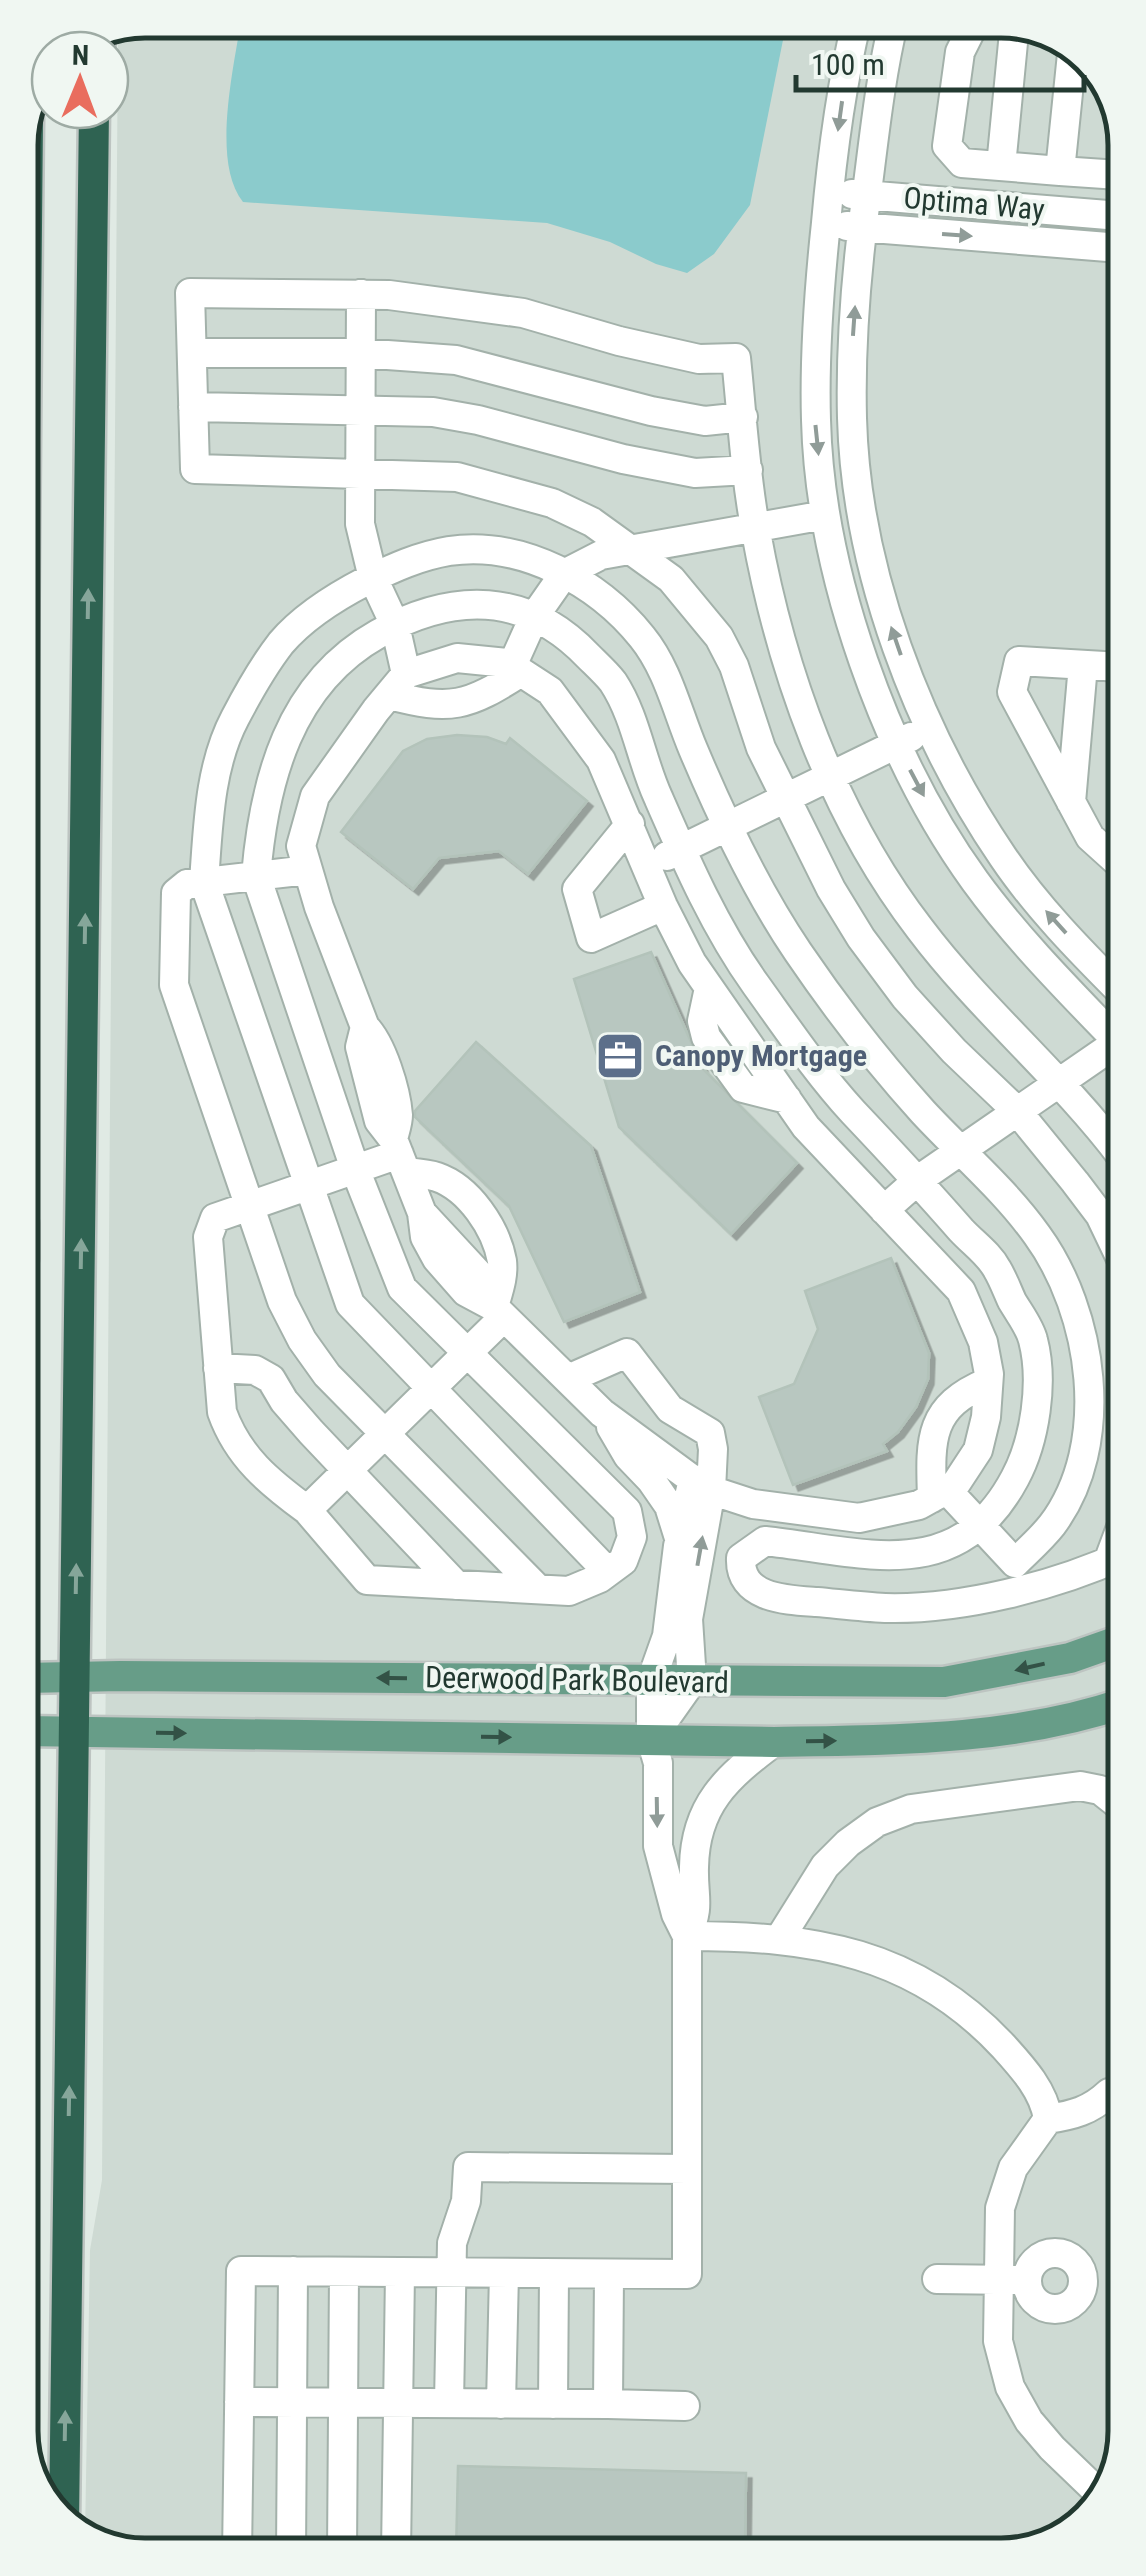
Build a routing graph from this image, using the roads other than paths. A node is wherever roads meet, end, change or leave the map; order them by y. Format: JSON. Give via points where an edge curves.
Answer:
{"nodes":[{"id":1,"x":854,"y":38,"type":"edge"},
{"id":2,"x":890,"y":38,"type":"edge"},
{"id":3,"x":967,"y":38,"type":"edge"},
{"id":4,"x":1013,"y":39,"type":"edge"},
{"id":5,"x":1071,"y":64,"type":"edge"},
{"id":6,"x":94,"y":130,"type":"edge"},
{"id":7,"x":1001,"y":166,"type":"junction"},
{"id":8,"x":1060,"y":172,"type":"junction"},
{"id":9,"x":1108,"y":174,"type":"edge"},
{"id":10,"x":828,"y":192,"type":"junction"},
{"id":11,"x":866,"y":195,"type":"junction"},
{"id":12,"x":1108,"y":215,"type":"edge"},
{"id":13,"x":826,"y":224,"type":"junction"},
{"id":14,"x":862,"y":228,"type":"junction"},
{"id":15,"x":1108,"y":247,"type":"edge"},
{"id":16,"x":361,"y":294,"type":"junction"},
{"id":17,"x":192,"y":353,"type":"junction"},
{"id":18,"x":360,"y":353,"type":"junction"},
{"id":19,"x":193,"y":407,"type":"junction"},
{"id":20,"x":359,"y":408,"type":"junction"},
{"id":21,"x":743,"y":416,"type":"junction"},
{"id":22,"x":748,"y":470,"type":"junction"},
{"id":23,"x":358,"y":472,"type":"junction"},
{"id":24,"x":825,"y":515,"type":"junction"},
{"id":25,"x":755,"y":528,"type":"junction"},
{"id":26,"x":627,"y":549,"type":"junction"},
{"id":27,"x":564,"y":574,"type":"junction"},
{"id":28,"x":373,"y":578,"type":"junction"},
{"id":29,"x":534,"y":618,"type":"junction"},
{"id":30,"x":395,"y":624,"type":"junction"},
{"id":31,"x":1084,"y":664,"type":"junction"},
{"id":32,"x":1108,"y":666,"type":"edge"},
{"id":33,"x":517,"y":669,"type":"junction"},
{"id":34,"x":397,"y":684,"type":"junction"},
{"id":35,"x":930,"y":728,"type":"junction"},
{"id":36,"x":897,"y":743,"type":"junction"},
{"id":37,"x":831,"y":776,"type":"junction"},
{"id":38,"x":787,"y":798,"type":"junction"},
{"id":39,"x":1071,"y":802,"type":"junction"},
{"id":40,"x":630,"y":824,"type":"junction"},
{"id":41,"x":729,"y":827,"type":"junction"},
{"id":42,"x":680,"y":848,"type":"junction"},
{"id":43,"x":1108,"y":849,"type":"edge"},
{"id":44,"x":647,"y":868,"type":"junction"},
{"id":45,"x":308,"y":870,"type":"junction"},
{"id":46,"x":256,"y":876,"type":"junction"},
{"id":47,"x":204,"y":882,"type":"junction"},
{"id":48,"x":663,"y":906,"type":"junction"},
{"id":49,"x":1108,"y":978,"type":"edge"},
{"id":50,"x":1108,"y":1031,"type":"edge"},
{"id":51,"x":1108,"y":1052,"type":"edge"},
{"id":52,"x":1058,"y":1084,"type":"junction"},
{"id":53,"x":1018,"y":1112,"type":"junction"},
{"id":54,"x":1108,"y":1141,"type":"edge"},
{"id":55,"x":963,"y":1151,"type":"junction"},
{"id":56,"x":400,"y":1155,"type":"junction"},
{"id":57,"x":355,"y":1169,"type":"junction"},
{"id":58,"x":918,"y":1180,"type":"junction"},
{"id":59,"x":309,"y":1185,"type":"junction"},
{"id":60,"x":249,"y":1206,"type":"junction"},
{"id":61,"x":884,"y":1210,"type":"junction"},
{"id":62,"x":1108,"y":1232,"type":"edge"},
{"id":63,"x":499,"y":1312,"type":"junction"},
{"id":64,"x":468,"y":1352,"type":"junction"},
{"id":65,"x":218,"y":1368,"type":"junction"},
{"id":66,"x":568,"y":1379,"type":"junction"},
{"id":67,"x":988,"y":1382,"type":"junction"},
{"id":68,"x":431,"y":1389,"type":"junction"},
{"id":69,"x":602,"y":1413,"type":"junction"},
{"id":70,"x":387,"y":1432,"type":"junction"},
{"id":71,"x":348,"y":1470,"type":"junction"},
{"id":72,"x":696,"y":1481,"type":"junction"},
{"id":73,"x":939,"y":1494,"type":"junction"},
{"id":74,"x":307,"y":1510,"type":"junction"},
{"id":75,"x":981,"y":1527,"type":"junction"},
{"id":76,"x":680,"y":1540,"type":"junction"},
{"id":77,"x":1108,"y":1562,"type":"edge"},
{"id":78,"x":608,"y":1572,"type":"junction"},
{"id":79,"x":456,"y":1585,"type":"junction"},
{"id":80,"x":538,"y":1589,"type":"junction"},
{"id":81,"x":1108,"y":1645,"type":"edge"},
{"id":82,"x":74,"y":1677,"type":"junction"},
{"id":83,"x":38,"y":1678,"type":"edge"},
{"id":84,"x":651,"y":1681,"type":"junction"},
{"id":85,"x":692,"y":1681,"type":"junction"},
{"id":86,"x":1108,"y":1709,"type":"edge"},
{"id":87,"x":38,"y":1731,"type":"edge"},
{"id":88,"x":74,"y":1732,"type":"junction"},
{"id":89,"x":651,"y":1739,"type":"junction"},
{"id":90,"x":774,"y":1742,"type":"junction"},
{"id":91,"x":1108,"y":1795,"type":"edge"},
{"id":92,"x":687,"y":1936,"type":"junction"},
{"id":93,"x":780,"y":1938,"type":"junction"},
{"id":94,"x":1108,"y":2093,"type":"dead end"},
{"id":95,"x":1048,"y":2118,"type":"junction"},
{"id":96,"x":687,"y":2169,"type":"junction"},
{"id":97,"x":292,"y":2271,"type":"junction"},
{"id":98,"x":344,"y":2272,"type":"junction"},
{"id":99,"x":400,"y":2272,"type":"junction"},
{"id":100,"x":451,"y":2273,"type":"junction"},
{"id":101,"x":504,"y":2273,"type":"junction"},
{"id":102,"x":554,"y":2274,"type":"junction"},
{"id":103,"x":608,"y":2274,"type":"junction"},
{"id":104,"x":937,"y":2279,"type":"dead end"},
{"id":105,"x":1014,"y":2280,"type":"junction"},
{"id":106,"x":239,"y":2402,"type":"junction"},
{"id":107,"x":293,"y":2402,"type":"junction"},
{"id":108,"x":344,"y":2402,"type":"junction"},
{"id":109,"x":398,"y":2403,"type":"junction"},
{"id":110,"x":449,"y":2403,"type":"junction"},
{"id":111,"x":501,"y":2404,"type":"junction"},
{"id":112,"x":553,"y":2404,"type":"junction"},
{"id":113,"x":608,"y":2404,"type":"junction"},
{"id":114,"x":685,"y":2406,"type":"dead end"},
{"id":115,"x":1092,"y":2487,"type":"edge"},
{"id":116,"x":64,"y":2501,"type":"edge"},
{"id":117,"x":237,"y":2538,"type":"edge"},
{"id":118,"x":290,"y":2538,"type":"edge"},
{"id":119,"x":342,"y":2538,"type":"edge"},
{"id":120,"x":396,"y":2538,"type":"edge"}],
"edges":[{"from":1,"to":10,"type":"street","one_way":true},
{"from":2,"to":11,"type":"street"},
{"from":3,"to":7,"type":"street","via":[[947,146],[962,163]]},
{"from":4,"to":7,"type":"street"},
{"from":5,"to":8,"type":"street"},
{"from":82,"to":6,"type":"highway","one_way":true},
{"from":7,"to":8,"type":"street"},
{"from":8,"to":9,"type":"street"},
{"from":10,"to":11,"type":"street","name":"Optima Way"},
{"from":10,"to":13,"type":"street"},
{"from":11,"to":12,"type":"street","name":"Optima Way"},
{"from":11,"to":14,"type":"street"},
{"from":13,"to":14,"type":"street"},
{"from":13,"to":24,"type":"street","one_way":true,"via":[[816,344]]},
{"from":14,"to":15,"type":"street","one_way":true},
{"from":35,"to":14,"type":"street","one_way":true,"via":[[888,618],[861,509],[852,365]]},
{"from":16,"to":17,"type":"street","via":[[190,293]]},
{"from":16,"to":18,"type":"street"},
{"from":16,"to":21,"type":"street","via":[[524,313],[699,359],[736,358]]},
{"from":17,"to":18,"type":"street"},
{"from":17,"to":19,"type":"street"},
{"from":18,"to":20,"type":"street"},
{"from":18,"to":21,"type":"street","via":[[456,360],[705,421]]},
{"from":19,"to":20,"type":"street"},
{"from":19,"to":23,"type":"street","via":[[195,468]]},
{"from":20,"to":22,"type":"street","via":[[478,420],[695,473]]},
{"from":20,"to":23,"type":"street"},
{"from":21,"to":22,"type":"street"},
{"from":22,"to":25,"type":"street"},
{"from":23,"to":26,"type":"street","via":[[456,477],[552,503]]},
{"from":23,"to":28,"type":"street","via":[[360,524]]},
{"from":24,"to":25,"type":"street"},
{"from":24,"to":36,"type":"street","via":[[853,628]]},
{"from":25,"to":26,"type":"street"},
{"from":25,"to":37,"type":"street","via":[[778,634],[810,736]]},
{"from":26,"to":27,"type":"street"},
{"from":26,"to":38,"type":"street","via":[[670,579],[719,637]]},
{"from":27,"to":28,"type":"street","via":[[540,561],[454,550]]},
{"from":27,"to":29,"type":"street"},
{"from":27,"to":41,"type":"street","via":[[612,606],[643,638],[664,672]]},
{"from":28,"to":30,"type":"street"},
{"from":28,"to":47,"type":"street","via":[[328,601],[282,642],[232,722],[214,786]]},
{"from":29,"to":30,"type":"street","via":[[514,608],[479,605]]},
{"from":29,"to":33,"type":"street"},
{"from":29,"to":42,"type":"street","via":[[578,646],[612,681]]},
{"from":30,"to":34,"type":"street"},
{"from":30,"to":46,"type":"street","via":[[356,646],[299,710],[273,770]]},
{"from":31,"to":32,"type":"street"},
{"from":31,"to":39,"type":"street"},
{"from":31,"to":39,"type":"street","via":[[1019,660],[1012,692]]},
{"from":33,"to":34,"type":"street","via":[[457,658]]},
{"from":33,"to":34,"type":"street","via":[[482,698],[452,704],[427,704]]},
{"from":33,"to":40,"type":"street","via":[[550,691],[601,760]]},
{"from":34,"to":45,"type":"street","via":[[315,796],[301,846]]},
{"from":35,"to":36,"type":"street"},
{"from":49,"to":35,"type":"street","one_way":true,"via":[[1004,860]]},
{"from":36,"to":37,"type":"street"},
{"from":36,"to":50,"type":"street","one_way":true,"via":[[975,880]]},
{"from":37,"to":38,"type":"street"},
{"from":37,"to":52,"type":"street","via":[[887,884],[920,930]]},
{"from":38,"to":41,"type":"street"},
{"from":38,"to":53,"type":"street","via":[[861,938],[905,997]]},
{"from":39,"to":43,"type":"street","via":[[1090,837]]},
{"from":40,"to":44,"type":"street"},
{"from":40,"to":48,"type":"street","via":[[577,889],[591,938]]},
{"from":41,"to":42,"type":"street"},
{"from":41,"to":55,"type":"street","via":[[782,927],[861,1040]]},
{"from":42,"to":44,"type":"street"},
{"from":42,"to":58,"type":"street","via":[[744,969],[849,1108]]},
{"from":44,"to":48,"type":"street"},
{"from":45,"to":46,"type":"street"},
{"from":45,"to":56,"type":"street","via":[[365,1027],[376,1039],[398,1117]]},
{"from":46,"to":47,"type":"street"},
{"from":46,"to":57,"type":"street"},
{"from":47,"to":59,"type":"street"},
{"from":47,"to":60,"type":"street","via":[[176,894],[174,984]]},
{"from":48,"to":61,"type":"street","via":[[692,963],[806,1127]]},
{"from":51,"to":52,"type":"street"},
{"from":52,"to":53,"type":"street"},
{"from":52,"to":54,"type":"street"},
{"from":53,"to":55,"type":"street"},
{"from":53,"to":62,"type":"street"},
{"from":55,"to":58,"type":"street"},
{"from":55,"to":75,"type":"street","via":[[1036,1234],[1065,1280],[1089,1374],[1083,1453],[1052,1525],[1014,1563]]},
{"from":56,"to":57,"type":"street"},
{"from":56,"to":63,"type":"street","via":[[422,1212],[485,1281]]},
{"from":56,"to":63,"type":"street","via":[[458,1188],[492,1231],[502,1262]]},
{"from":57,"to":59,"type":"street"},
{"from":57,"to":64,"type":"street","via":[[402,1288]]},
{"from":58,"to":61,"type":"street"},
{"from":58,"to":75,"type":"street","via":[[996,1265],[1033,1338],[1032,1430],[1022,1466]]},
{"from":59,"to":60,"type":"street"},
{"from":59,"to":68,"type":"street","via":[[350,1304]]},
{"from":60,"to":65,"type":"street","via":[[214,1218],[208,1237]]},
{"from":60,"to":70,"type":"street","via":[[302,1340]]},
{"from":61,"to":67,"type":"street","via":[[960,1291],[983,1342]]},
{"from":63,"to":64,"type":"street"},
{"from":63,"to":66,"type":"street"},
{"from":64,"to":68,"type":"street"},
{"from":64,"to":78,"type":"street","via":[[626,1512],[632,1537],[623,1561]]},
{"from":65,"to":71,"type":"street","via":[[255,1370],[271,1379]]},
{"from":65,"to":74,"type":"street","via":[[230,1434],[266,1480]]},
{"from":66,"to":69,"type":"street"},
{"from":66,"to":72,"type":"street","via":[[626,1353],[670,1408],[710,1432],[713,1449]]},
{"from":67,"to":73,"type":"street","via":[[978,1450],[955,1485]]},
{"from":67,"to":73,"type":"street","via":[[961,1393],[941,1416],[931,1450]]},
{"from":68,"to":70,"type":"street"},
{"from":68,"to":78,"type":"street"},
{"from":69,"to":72,"type":"street"},
{"from":69,"to":76,"type":"street","via":[[669,1506]]},
{"from":70,"to":71,"type":"street"},
{"from":70,"to":80,"type":"street"},
{"from":71,"to":74,"type":"street"},
{"from":71,"to":79,"type":"street"},
{"from":72,"to":73,"type":"street","via":[[753,1504],[858,1518],[919,1506]]},
{"from":72,"to":76,"type":"street"},
{"from":85,"to":72,"type":"street","one_way":true,"via":[[688,1619]]},
{"from":73,"to":75,"type":"street"},
{"from":74,"to":79,"type":"street","via":[[367,1580]]},
{"from":75,"to":77,"type":"street","via":[[911,1557],[764,1541],[741,1558],[741,1568],[759,1592],[778,1599],[887,1608],[995,1594]]},
{"from":76,"to":84,"type":"street","via":[[666,1636]]},
{"from":78,"to":80,"type":"street","via":[[569,1590]]},
{"from":79,"to":80,"type":"street"},
{"from":81,"to":85,"type":"main road","name":"Deerwood Park Boulevard","one_way":true,"via":[[944,1682]]},
{"from":82,"to":83,"type":"main road","name":"Deerwood Park Boulevard"},
{"from":84,"to":82,"type":"main road","name":"Deerwood Park Boulevard","one_way":true},
{"from":82,"to":88,"type":"highway"},
{"from":84,"to":85,"type":"main road","name":"Deerwood Park Boulevard"},
{"from":84,"to":89,"type":"street"},
{"from":85,"to":89,"type":"street"},
{"from":90,"to":86,"type":"main road","name":"Deerwood Park Boulevard","one_way":true,"via":[[984,1732]]},
{"from":87,"to":88,"type":"main road","name":"Deerwood Park Boulevard"},
{"from":88,"to":89,"type":"main road","name":"Deerwood Park Boulevard","one_way":true},
{"from":116,"to":88,"type":"highway","one_way":true},
{"from":89,"to":90,"type":"main road","name":"Deerwood Park Boulevard"},
{"from":89,"to":92,"type":"street","one_way":true,"via":[[658,1763],[658,1846]]},
{"from":90,"to":92,"type":"street","via":[[734,1772],[698,1828],[698,1912]]},
{"from":91,"to":93,"type":"street","via":[[1080,1786],[894,1816],[862,1833],[825,1866]]},
{"from":92,"to":93,"type":"street"},
{"from":92,"to":96,"type":"street"},
{"from":93,"to":95,"type":"street","via":[[861,1954],[933,1988],[979,2020],[1021,2066]]},
{"from":94,"to":95,"type":"street","via":[[1095,2106]]},
{"from":95,"to":105,"type":"street","via":[[1008,2180],[1000,2208]]},
{"from":96,"to":100,"type":"street","via":[[468,2167]]},
{"from":96,"to":103,"type":"street","via":[[687,2274]]},
{"from":97,"to":98,"type":"street"},
{"from":97,"to":106,"type":"street","via":[[241,2271]]},
{"from":97,"to":107,"type":"street"},
{"from":98,"to":99,"type":"street"},
{"from":98,"to":108,"type":"street"},
{"from":99,"to":100,"type":"street"},
{"from":99,"to":109,"type":"street"},
{"from":100,"to":101,"type":"street"},
{"from":100,"to":110,"type":"street"},
{"from":101,"to":102,"type":"street"},
{"from":101,"to":111,"type":"street"},
{"from":102,"to":103,"type":"street"},
{"from":102,"to":112,"type":"street"},
{"from":103,"to":113,"type":"street"},
{"from":104,"to":105,"type":"street"},
{"from":105,"to":115,"type":"street","via":[[998,2340],[1010,2387],[1052,2448]]},
{"from":106,"to":107,"type":"street"},
{"from":106,"to":117,"type":"street"},
{"from":107,"to":108,"type":"street"},
{"from":107,"to":118,"type":"street"},
{"from":108,"to":109,"type":"street"},
{"from":108,"to":119,"type":"street"},
{"from":109,"to":110,"type":"street"},
{"from":109,"to":120,"type":"street"},
{"from":110,"to":111,"type":"street"},
{"from":111,"to":112,"type":"street"},
{"from":112,"to":113,"type":"street"},
{"from":113,"to":114,"type":"street"}]}
